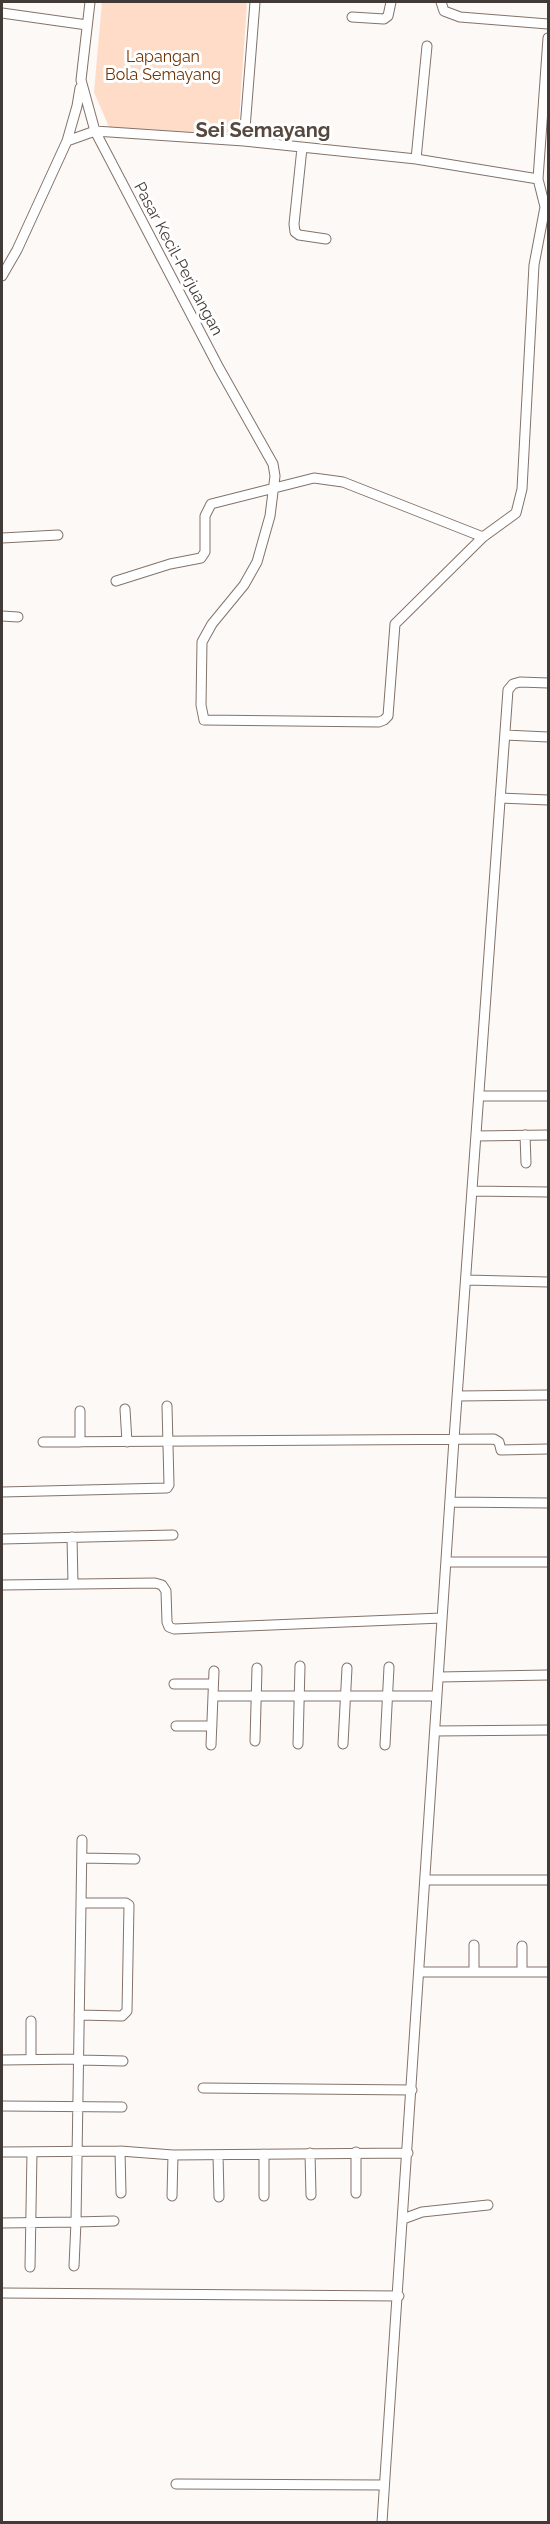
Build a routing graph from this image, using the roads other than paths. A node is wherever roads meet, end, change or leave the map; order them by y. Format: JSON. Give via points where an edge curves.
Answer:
{"nodes":[{"id":1,"x":90,"y":2,"type":"edge"},
{"id":2,"x":255,"y":2,"type":"edge"},
{"id":3,"x":391,"y":2,"type":"edge"},
{"id":4,"x":441,"y":2,"type":"edge"},
{"id":5,"x":2,"y":13,"type":"edge"},
{"id":6,"x":352,"y":17,"type":"dead end"},
{"id":7,"x":549,"y":24,"type":"edge"},
{"id":8,"x":87,"y":25,"type":"junction"},
{"id":9,"x":549,"y":38,"type":"edge"},
{"id":10,"x":428,"y":46,"type":"dead end"},
{"id":11,"x":81,"y":80,"type":"junction"},
{"id":12,"x":94,"y":131,"type":"junction"},
{"id":13,"x":67,"y":141,"type":"junction"},
{"id":14,"x":244,"y":141,"type":"junction"},
{"id":15,"x":302,"y":148,"type":"junction"},
{"id":16,"x":416,"y":159,"type":"junction"},
{"id":17,"x":538,"y":179,"type":"junction"},
{"id":18,"x":547,"y":208,"type":"edge"},
{"id":19,"x":326,"y":239,"type":"dead end"},
{"id":20,"x":2,"y":276,"type":"edge"},
{"id":21,"x":275,"y":487,"type":"junction"},
{"id":22,"x":58,"y":535,"type":"dead end"},
{"id":23,"x":483,"y":537,"type":"junction"},
{"id":24,"x":2,"y":538,"type":"edge"},
{"id":25,"x":116,"y":581,"type":"dead end"},
{"id":26,"x":2,"y":616,"type":"edge"},
{"id":27,"x":18,"y":617,"type":"dead end"},
{"id":28,"x":549,"y":683,"type":"edge"},
{"id":29,"x":505,"y":735,"type":"junction"},
{"id":30,"x":549,"y":737,"type":"edge"},
{"id":31,"x":500,"y":798,"type":"junction"},
{"id":32,"x":549,"y":800,"type":"edge"},
{"id":33,"x":479,"y":1096,"type":"junction"},
{"id":34,"x":549,"y":1096,"type":"edge"},
{"id":35,"x":525,"y":1135,"type":"junction"},
{"id":36,"x":549,"y":1135,"type":"edge"},
{"id":37,"x":476,"y":1136,"type":"junction"},
{"id":38,"x":525,"y":1163,"type":"dead end"},
{"id":39,"x":472,"y":1191,"type":"junction"},
{"id":40,"x":549,"y":1192,"type":"edge"},
{"id":41,"x":466,"y":1280,"type":"junction"},
{"id":42,"x":549,"y":1282,"type":"edge"},
{"id":43,"x":549,"y":1395,"type":"edge"},
{"id":44,"x":457,"y":1396,"type":"junction"},
{"id":45,"x":167,"y":1407,"type":"dead end"},
{"id":46,"x":125,"y":1409,"type":"dead end"},
{"id":47,"x":80,"y":1411,"type":"dead end"},
{"id":48,"x":454,"y":1439,"type":"junction"},
{"id":49,"x":168,"y":1441,"type":"junction"},
{"id":50,"x":43,"y":1442,"type":"dead end"},
{"id":51,"x":80,"y":1442,"type":"junction"},
{"id":52,"x":127,"y":1442,"type":"junction"},
{"id":53,"x":549,"y":1449,"type":"edge"},
{"id":54,"x":2,"y":1492,"type":"edge"},
{"id":55,"x":450,"y":1502,"type":"junction"},
{"id":56,"x":549,"y":1503,"type":"edge"},
{"id":57,"x":173,"y":1535,"type":"dead end"},
{"id":58,"x":72,"y":1537,"type":"junction"},
{"id":59,"x":2,"y":1539,"type":"edge"},
{"id":60,"x":446,"y":1562,"type":"junction"},
{"id":61,"x":549,"y":1562,"type":"edge"},
{"id":62,"x":73,"y":1584,"type":"junction"},
{"id":63,"x":2,"y":1585,"type":"edge"},
{"id":64,"x":442,"y":1618,"type":"junction"},
{"id":65,"x":300,"y":1666,"type":"dead end"},
{"id":66,"x":389,"y":1667,"type":"dead end"},
{"id":67,"x":257,"y":1668,"type":"dead end"},
{"id":68,"x":347,"y":1668,"type":"dead end"},
{"id":69,"x":214,"y":1671,"type":"dead end"},
{"id":70,"x":549,"y":1675,"type":"edge"},
{"id":71,"x":439,"y":1677,"type":"junction"},
{"id":72,"x":174,"y":1684,"type":"dead end"},
{"id":73,"x":213,"y":1684,"type":"junction"},
{"id":74,"x":213,"y":1696,"type":"junction"},
{"id":75,"x":256,"y":1696,"type":"junction"},
{"id":76,"x":299,"y":1696,"type":"junction"},
{"id":77,"x":345,"y":1696,"type":"junction"},
{"id":78,"x":387,"y":1696,"type":"junction"},
{"id":79,"x":437,"y":1696,"type":"junction"},
{"id":80,"x":176,"y":1726,"type":"dead end"},
{"id":81,"x":212,"y":1726,"type":"junction"},
{"id":82,"x":549,"y":1730,"type":"edge"},
{"id":83,"x":435,"y":1731,"type":"junction"},
{"id":84,"x":255,"y":1741,"type":"dead end"},
{"id":85,"x":298,"y":1744,"type":"dead end"},
{"id":86,"x":343,"y":1744,"type":"dead end"},
{"id":87,"x":211,"y":1745,"type":"dead end"},
{"id":88,"x":385,"y":1745,"type":"dead end"},
{"id":89,"x":82,"y":1840,"type":"dead end"},
{"id":90,"x":82,"y":1858,"type":"junction"},
{"id":91,"x":135,"y":1859,"type":"dead end"},
{"id":92,"x":426,"y":1880,"type":"junction"},
{"id":93,"x":549,"y":1880,"type":"edge"},
{"id":94,"x":82,"y":1903,"type":"junction"},
{"id":95,"x":474,"y":1945,"type":"dead end"},
{"id":96,"x":522,"y":1946,"type":"dead end"},
{"id":97,"x":420,"y":1972,"type":"junction"},
{"id":98,"x":474,"y":1972,"type":"junction"},
{"id":99,"x":522,"y":1972,"type":"junction"},
{"id":100,"x":549,"y":1972,"type":"edge"},
{"id":101,"x":79,"y":2015,"type":"junction"},
{"id":102,"x":31,"y":2020,"type":"dead end"},
{"id":103,"x":2,"y":2060,"type":"edge"},
{"id":104,"x":31,"y":2060,"type":"junction"},
{"id":105,"x":80,"y":2060,"type":"junction"},
{"id":106,"x":123,"y":2061,"type":"dead end"},
{"id":107,"x":203,"y":2088,"type":"dead end"},
{"id":108,"x":412,"y":2090,"type":"junction"},
{"id":109,"x":2,"y":2106,"type":"edge"},
{"id":110,"x":79,"y":2106,"type":"junction"},
{"id":111,"x":122,"y":2107,"type":"dead end"},
{"id":112,"x":78,"y":2151,"type":"junction"},
{"id":113,"x":120,"y":2151,"type":"junction"},
{"id":114,"x":2,"y":2152,"type":"edge"},
{"id":115,"x":32,"y":2152,"type":"junction"},
{"id":116,"x":356,"y":2152,"type":"junction"},
{"id":117,"x":310,"y":2153,"type":"junction"},
{"id":118,"x":408,"y":2153,"type":"junction"},
{"id":119,"x":264,"y":2154,"type":"junction"},
{"id":120,"x":173,"y":2155,"type":"junction"},
{"id":121,"x":218,"y":2155,"type":"junction"},
{"id":122,"x":121,"y":2193,"type":"dead end"},
{"id":123,"x":356,"y":2193,"type":"dead end"},
{"id":124,"x":311,"y":2195,"type":"dead end"},
{"id":125,"x":172,"y":2196,"type":"dead end"},
{"id":126,"x":264,"y":2196,"type":"dead end"},
{"id":127,"x":219,"y":2197,"type":"dead end"},
{"id":128,"x":488,"y":2205,"type":"dead end"},
{"id":129,"x":403,"y":2219,"type":"junction"},
{"id":130,"x":114,"y":2221,"type":"dead end"},
{"id":131,"x":30,"y":2222,"type":"junction"},
{"id":132,"x":76,"y":2222,"type":"junction"},
{"id":133,"x":2,"y":2223,"type":"edge"},
{"id":134,"x":74,"y":2266,"type":"dead end"},
{"id":135,"x":30,"y":2267,"type":"dead end"},
{"id":136,"x":2,"y":2293,"type":"edge"},
{"id":137,"x":399,"y":2296,"type":"junction"},
{"id":138,"x":176,"y":2484,"type":"dead end"},
{"id":139,"x":384,"y":2485,"type":"junction"},
{"id":140,"x":382,"y":2523,"type":"edge"}],
"edges":[{"from":1,"to":8,"type":"street","name":"Pasar Kecil-Perjuangan"},
{"from":2,"to":14,"type":"street"},
{"from":3,"to":6,"type":"street","via":[[384,19]]},
{"from":4,"to":7,"type":"street","via":[[448,15]]},
{"from":5,"to":8,"type":"street"},
{"from":8,"to":11,"type":"street","name":"Pasar Kecil-Perjuangan"},
{"from":9,"to":17,"type":"street"},
{"from":10,"to":16,"type":"street"},
{"from":11,"to":12,"type":"street","name":"Pasar Kecil-Perjuangan"},
{"from":11,"to":13,"type":"street"},
{"from":12,"to":13,"type":"street"},
{"from":12,"to":14,"type":"street"},
{"from":12,"to":21,"type":"street","name":"Pasar Kecil-Perjuangan","via":[[273,464]]},
{"from":13,"to":20,"type":"street"},
{"from":14,"to":15,"type":"street"},
{"from":15,"to":16,"type":"street"},
{"from":15,"to":19,"type":"street","via":[[296,232]]},
{"from":16,"to":17,"type":"street"},
{"from":17,"to":18,"type":"street"},
{"from":18,"to":23,"type":"street","via":[[534,265],[520,504],[516,513]]},
{"from":21,"to":23,"type":"street","via":[[314,478],[344,482]]},
{"from":21,"to":23,"type":"street","name":"Pasar Kecil-Perjuangan","via":[[257,562],[202,642],[204,720],[384,720],[388,716],[395,624]]},
{"from":21,"to":25,"type":"street","via":[[211,504],[205,516],[205,552],[201,558]]},
{"from":22,"to":24,"type":"street"},
{"from":26,"to":27,"type":"street"},
{"from":28,"to":29,"type":"street","via":[[513,684],[508,690]]},
{"from":29,"to":30,"type":"street"},
{"from":29,"to":31,"type":"street"},
{"from":31,"to":32,"type":"street"},
{"from":31,"to":33,"type":"street"},
{"from":33,"to":34,"type":"street"},
{"from":33,"to":37,"type":"street"},
{"from":35,"to":36,"type":"street"},
{"from":35,"to":37,"type":"street"},
{"from":35,"to":38,"type":"street"},
{"from":37,"to":39,"type":"street"},
{"from":39,"to":40,"type":"street"},
{"from":39,"to":41,"type":"street"},
{"from":41,"to":42,"type":"street"},
{"from":41,"to":44,"type":"street"},
{"from":43,"to":44,"type":"street"},
{"from":44,"to":48,"type":"street"},
{"from":45,"to":49,"type":"street"},
{"from":46,"to":52,"type":"street"},
{"from":47,"to":51,"type":"street"},
{"from":48,"to":49,"type":"street"},
{"from":48,"to":53,"type":"street","via":[[494,1439],[501,1450]]},
{"from":48,"to":55,"type":"street"},
{"from":49,"to":52,"type":"street"},
{"from":49,"to":54,"type":"street","via":[[167,1488]]},
{"from":50,"to":51,"type":"street"},
{"from":51,"to":52,"type":"street"},
{"from":55,"to":56,"type":"street"},
{"from":55,"to":60,"type":"street"},
{"from":57,"to":58,"type":"street"},
{"from":58,"to":59,"type":"street"},
{"from":58,"to":62,"type":"street"},
{"from":60,"to":61,"type":"street"},
{"from":60,"to":64,"type":"street"},
{"from":62,"to":63,"type":"street"},
{"from":62,"to":64,"type":"street","via":[[162,1585],[166,1591],[167,1622],[174,1629]]},
{"from":64,"to":71,"type":"street"},
{"from":65,"to":76,"type":"street"},
{"from":66,"to":78,"type":"street"},
{"from":67,"to":75,"type":"street"},
{"from":68,"to":77,"type":"street"},
{"from":69,"to":73,"type":"street"},
{"from":70,"to":71,"type":"street"},
{"from":71,"to":79,"type":"street"},
{"from":72,"to":73,"type":"street"},
{"from":73,"to":74,"type":"street"},
{"from":74,"to":75,"type":"street"},
{"from":74,"to":81,"type":"street"},
{"from":75,"to":76,"type":"street"},
{"from":75,"to":84,"type":"street"},
{"from":76,"to":77,"type":"street"},
{"from":76,"to":85,"type":"street"},
{"from":77,"to":78,"type":"street"},
{"from":77,"to":86,"type":"street"},
{"from":78,"to":79,"type":"street"},
{"from":78,"to":88,"type":"street"},
{"from":79,"to":83,"type":"street"},
{"from":80,"to":81,"type":"street"},
{"from":81,"to":87,"type":"street"},
{"from":82,"to":83,"type":"street"},
{"from":83,"to":92,"type":"street"},
{"from":89,"to":90,"type":"street"},
{"from":90,"to":91,"type":"street"},
{"from":90,"to":94,"type":"street"},
{"from":92,"to":93,"type":"street"},
{"from":92,"to":97,"type":"street"},
{"from":94,"to":101,"type":"street"},
{"from":94,"to":101,"type":"street","via":[[129,1905],[127,2011],[122,2016]]},
{"from":95,"to":98,"type":"street"},
{"from":96,"to":99,"type":"street"},
{"from":97,"to":98,"type":"street"},
{"from":97,"to":108,"type":"street"},
{"from":98,"to":99,"type":"street"},
{"from":99,"to":100,"type":"street"},
{"from":101,"to":105,"type":"street"},
{"from":102,"to":104,"type":"street"},
{"from":103,"to":104,"type":"street"},
{"from":104,"to":105,"type":"street"},
{"from":105,"to":106,"type":"street"},
{"from":105,"to":110,"type":"street"},
{"from":107,"to":108,"type":"street"},
{"from":108,"to":118,"type":"street"},
{"from":109,"to":110,"type":"street"},
{"from":110,"to":111,"type":"street"},
{"from":110,"to":112,"type":"street"},
{"from":112,"to":113,"type":"street"},
{"from":112,"to":115,"type":"street"},
{"from":112,"to":132,"type":"street"},
{"from":113,"to":120,"type":"street"},
{"from":113,"to":122,"type":"street"},
{"from":114,"to":115,"type":"street"},
{"from":115,"to":131,"type":"street"},
{"from":116,"to":117,"type":"street"},
{"from":116,"to":118,"type":"street"},
{"from":116,"to":123,"type":"street"},
{"from":117,"to":119,"type":"street"},
{"from":117,"to":124,"type":"street"},
{"from":118,"to":129,"type":"street"},
{"from":119,"to":121,"type":"street"},
{"from":119,"to":126,"type":"street"},
{"from":120,"to":121,"type":"street"},
{"from":120,"to":125,"type":"street"},
{"from":121,"to":127,"type":"street"},
{"from":128,"to":129,"type":"street","via":[[422,2212]]},
{"from":129,"to":137,"type":"street"},
{"from":130,"to":132,"type":"street"},
{"from":131,"to":132,"type":"street"},
{"from":131,"to":133,"type":"street"},
{"from":131,"to":135,"type":"street"},
{"from":132,"to":134,"type":"street"},
{"from":136,"to":137,"type":"street"},
{"from":137,"to":139,"type":"street"},
{"from":138,"to":139,"type":"street"},
{"from":139,"to":140,"type":"street"}]}
